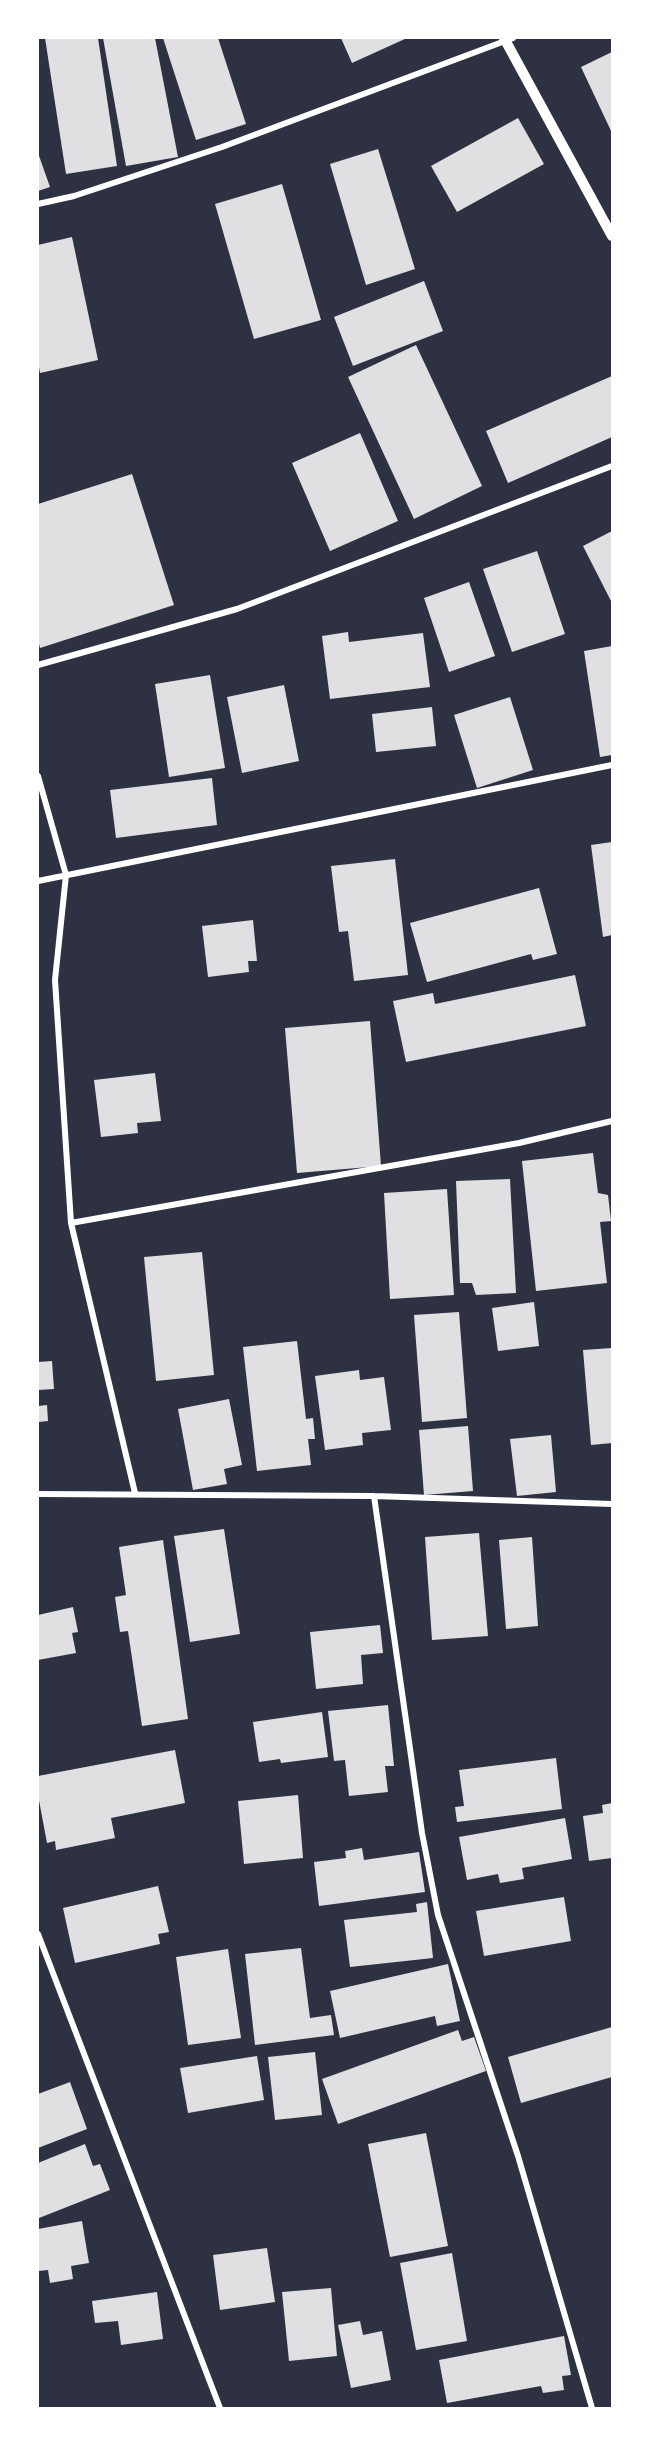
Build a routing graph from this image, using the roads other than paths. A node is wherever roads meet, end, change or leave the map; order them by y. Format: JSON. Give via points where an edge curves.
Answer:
{"nodes":[{"id":1,"x":508,"y":38,"type":"edge"},
{"id":2,"x":38,"y":204,"type":"edge"},
{"id":3,"x":612,"y":236,"type":"edge"},
{"id":4,"x":612,"y":466,"type":"edge"},
{"id":5,"x":38,"y":665,"type":"edge"},
{"id":6,"x":612,"y":765,"type":"edge"},
{"id":7,"x":38,"y":776,"type":"edge"},
{"id":8,"x":66,"y":875,"type":"junction"},
{"id":9,"x":38,"y":881,"type":"edge"},
{"id":10,"x":612,"y":1121,"type":"edge"},
{"id":11,"x":71,"y":1223,"type":"junction"},
{"id":12,"x":135,"y":1493,"type":"junction"},
{"id":13,"x":38,"y":1494,"type":"edge"},
{"id":14,"x":374,"y":1496,"type":"junction"},
{"id":15,"x":612,"y":1504,"type":"edge"},
{"id":16,"x":38,"y":1934,"type":"edge"},
{"id":17,"x":220,"y":2409,"type":"edge"},
{"id":18,"x":592,"y":2409,"type":"edge"}],
"edges":[{"from":1,"to":2,"type":"street","via":[[222,147],[74,196]]},
{"from":1,"to":3,"type":"street"},
{"from":4,"to":5,"type":"street","via":[[237,609]]},
{"from":6,"to":8,"type":"street"},
{"from":7,"to":8,"type":"street"},
{"from":8,"to":9,"type":"street"},
{"from":8,"to":11,"type":"street","via":[[55,980]]},
{"from":10,"to":11,"type":"street","via":[[474,1151]]},
{"from":11,"to":12,"type":"street"},
{"from":12,"to":13,"type":"street"},
{"from":12,"to":14,"type":"street"},
{"from":14,"to":15,"type":"street"},
{"from":14,"to":18,"type":"street","via":[[422,1833],[438,1914],[518,2156]]},
{"from":16,"to":17,"type":"street"}]}
